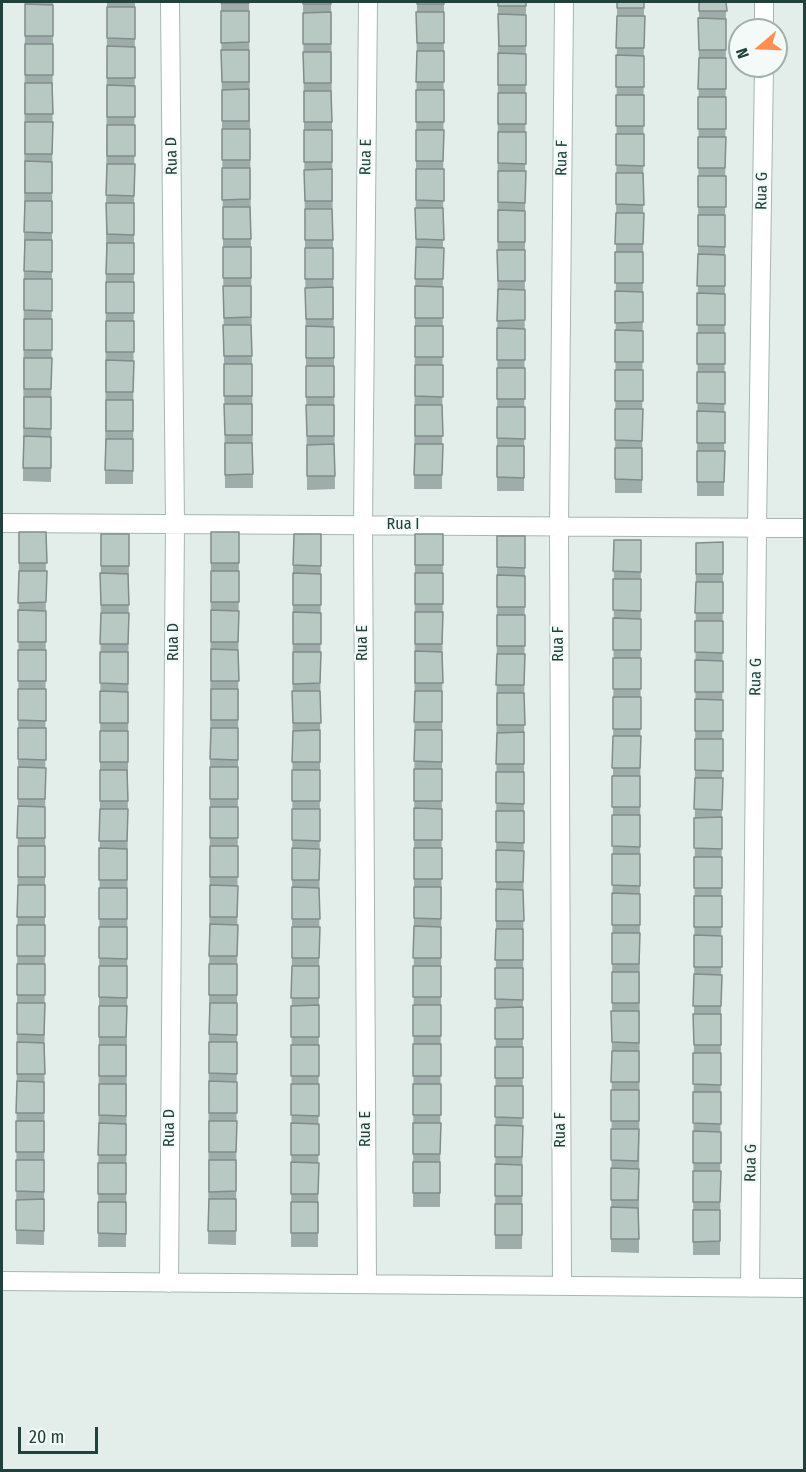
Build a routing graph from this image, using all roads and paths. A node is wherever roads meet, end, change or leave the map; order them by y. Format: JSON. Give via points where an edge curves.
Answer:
{"nodes":[{"id":1,"x":170,"y":2,"type":"edge"},
{"id":2,"x":368,"y":2,"type":"edge"},
{"id":3,"x":564,"y":2,"type":"edge"},
{"id":4,"x":764,"y":2,"type":"edge"},
{"id":5,"x":764,"y":18,"type":"edge"},
{"id":6,"x":764,"y":78,"type":"edge"},
{"id":7,"x":2,"y":523,"type":"edge"},
{"id":8,"x":175,"y":524,"type":"junction"},
{"id":9,"x":363,"y":525,"type":"junction"},
{"id":10,"x":559,"y":526,"type":"junction"},
{"id":11,"x":757,"y":528,"type":"junction"},
{"id":12,"x":804,"y":528,"type":"edge"},
{"id":13,"x":2,"y":1281,"type":"edge"},
{"id":14,"x":169,"y":1282,"type":"junction"},
{"id":15,"x":367,"y":1284,"type":"junction"},
{"id":16,"x":562,"y":1286,"type":"junction"},
{"id":17,"x":750,"y":1288,"type":"junction"},
{"id":18,"x":804,"y":1288,"type":"edge"}],
"edges":[{"from":1,"to":8,"type":"street","name":"Rua D"},
{"from":2,"to":9,"type":"street","name":"Rua E"},
{"from":3,"to":10,"type":"street","name":"Rua F"},
{"from":4,"to":5,"type":"street"},
{"from":6,"to":11,"type":"street","name":"Rua G"},
{"from":7,"to":8,"type":"street","name":"Rua I"},
{"from":8,"to":9,"type":"street","name":"Rua I"},
{"from":8,"to":14,"type":"street","name":"Rua D"},
{"from":9,"to":10,"type":"street","name":"Rua I"},
{"from":9,"to":15,"type":"street","name":"Rua E"},
{"from":10,"to":11,"type":"street","name":"Rua I"},
{"from":10,"to":16,"type":"street","name":"Rua F"},
{"from":11,"to":12,"type":"street","name":"Rua I"},
{"from":11,"to":17,"type":"street","name":"Rua G"},
{"from":13,"to":14,"type":"street"},
{"from":14,"to":15,"type":"street"},
{"from":15,"to":16,"type":"street"},
{"from":16,"to":17,"type":"street"},
{"from":17,"to":18,"type":"street"}]}
